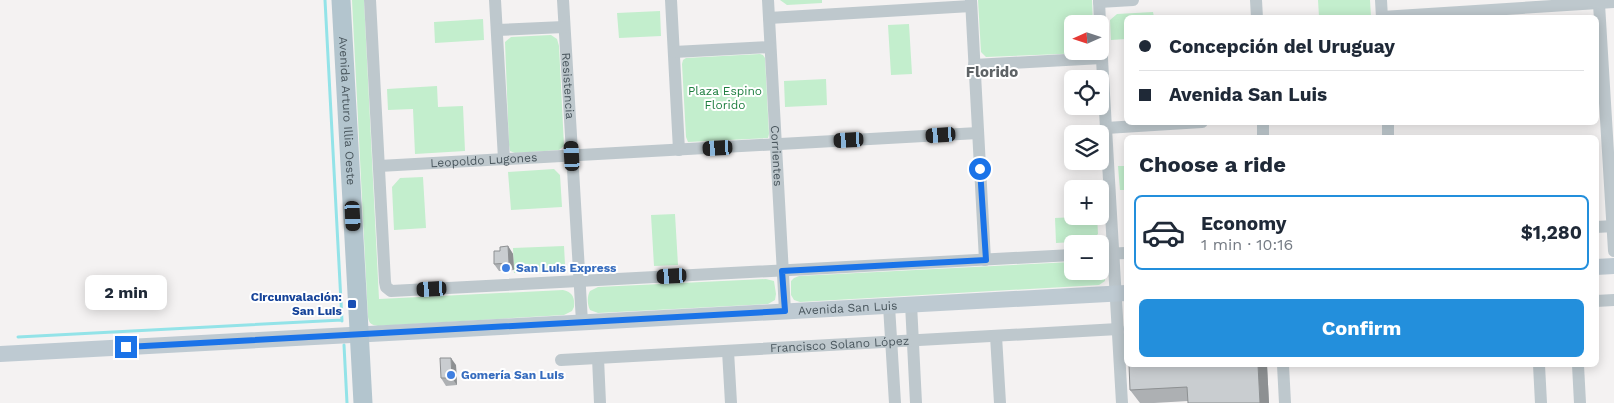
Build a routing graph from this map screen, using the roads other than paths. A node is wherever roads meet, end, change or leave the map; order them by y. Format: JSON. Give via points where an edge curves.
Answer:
{"nodes":[{"id":1,"x":341,"y":0,"type":"edge"},
{"id":2,"x":370,"y":0,"type":"edge"},
{"id":3,"x":495,"y":0,"type":"edge"},
{"id":4,"x":563,"y":0,"type":"edge"},
{"id":5,"x":671,"y":0,"type":"edge"},
{"id":6,"x":768,"y":0,"type":"edge"},
{"id":7,"x":1133,"y":0,"type":"edge"},
{"id":8,"x":1256,"y":0,"type":"edge"},
{"id":9,"x":1381,"y":0,"type":"edge"},
{"id":10,"x":1099,"y":1,"type":"edge"},
{"id":11,"x":1614,"y":2,"type":"edge"},
{"id":12,"x":971,"y":3,"type":"edge"},
{"id":13,"x":1556,"y":3,"type":"edge"},
{"id":14,"x":1599,"y":4,"type":"junction"},
{"id":15,"x":1100,"y":15,"type":"edge"},
{"id":16,"x":1257,"y":15,"type":"edge"},
{"id":17,"x":1382,"y":15,"type":"edge"},
{"id":18,"x":1407,"y":15,"type":"edge"},
{"id":19,"x":769,"y":18,"type":"junction"},
{"id":20,"x":564,"y":27,"type":"junction"},
{"id":21,"x":497,"y":30,"type":"junction"},
{"id":22,"x":770,"y":47,"type":"junction"},
{"id":23,"x":674,"y":52,"type":"junction"},
{"id":24,"x":1065,"y":60,"type":"edge"},
{"id":25,"x":1102,"y":60,"type":"edge"},
{"id":26,"x":974,"y":65,"type":"junction"},
{"id":27,"x":1106,"y":125,"type":"edge"},
{"id":28,"x":1154,"y":125,"type":"edge"},
{"id":29,"x":1109,"y":128,"type":"edge"},
{"id":30,"x":978,"y":133,"type":"junction"},
{"id":31,"x":1602,"y":141,"type":"edge"},
{"id":32,"x":776,"y":144,"type":"junction"},
{"id":33,"x":679,"y":150,"type":"junction"},
{"id":34,"x":1109,"y":155,"type":"edge"},
{"id":35,"x":572,"y":156,"type":"junction"},
{"id":36,"x":504,"y":160,"type":"junction"},
{"id":37,"x":379,"y":166,"type":"junction"},
{"id":38,"x":1613,"y":226,"type":"edge"},
{"id":39,"x":1599,"y":227,"type":"edge"},
{"id":40,"x":1614,"y":251,"type":"edge"},
{"id":41,"x":1120,"y":253,"type":"edge"},
{"id":42,"x":1064,"y":255,"type":"edge"},
{"id":43,"x":986,"y":260,"type":"junction"},
{"id":44,"x":1614,"y":266,"type":"edge"},
{"id":45,"x":1599,"y":267,"type":"edge"},
{"id":46,"x":782,"y":271,"type":"junction"},
{"id":47,"x":580,"y":281,"type":"junction"},
{"id":48,"x":1121,"y":293,"type":"edge"},
{"id":49,"x":1614,"y":300,"type":"edge"},
{"id":50,"x":1599,"y":301,"type":"edge"},
{"id":51,"x":911,"y":304,"type":"junction"},
{"id":52,"x":889,"y":306,"type":"junction"},
{"id":53,"x":785,"y":311,"type":"junction"},
{"id":54,"x":582,"y":322,"type":"junction"},
{"id":55,"x":1118,"y":329,"type":"junction"},
{"id":56,"x":360,"y":334,"type":"junction"},
{"id":57,"x":996,"y":336,"type":"junction"},
{"id":58,"x":913,"y":340,"type":"junction"},
{"id":59,"x":891,"y":342,"type":"junction"},
{"id":60,"x":728,"y":351,"type":"junction"},
{"id":61,"x":0,"y":354,"type":"edge"},
{"id":62,"x":598,"y":358,"type":"junction"},
{"id":63,"x":561,"y":360,"type":"dead end"},
{"id":64,"x":1283,"y":367,"type":"edge"},
{"id":65,"x":1539,"y":367,"type":"edge"},
{"id":66,"x":1578,"y":367,"type":"edge"},
{"id":67,"x":363,"y":403,"type":"edge"},
{"id":68,"x":600,"y":403,"type":"edge"},
{"id":69,"x":731,"y":403,"type":"edge"},
{"id":70,"x":894,"y":403,"type":"edge"},
{"id":71,"x":916,"y":403,"type":"edge"},
{"id":72,"x":1000,"y":403,"type":"edge"},
{"id":73,"x":1122,"y":403,"type":"edge"},
{"id":74,"x":1285,"y":403,"type":"edge"},
{"id":75,"x":1541,"y":403,"type":"edge"},
{"id":76,"x":1580,"y":403,"type":"edge"}],
"edges":[{"from":1,"to":56,"type":"main road","name":"Avenida Arturo Illia Oeste"},
{"from":2,"to":37,"type":"street"},
{"from":3,"to":21,"type":"street"},
{"from":4,"to":20,"type":"street","name":"Resistencia"},
{"from":5,"to":23,"type":"street"},
{"from":6,"to":19,"type":"street","name":"Corrientes"},
{"from":7,"to":10,"type":"street"},
{"from":8,"to":16,"type":"street"},
{"from":9,"to":17,"type":"street"},
{"from":10,"to":15,"type":"street"},
{"from":11,"to":14,"type":"street"},
{"from":12,"to":19,"type":"street"},
{"from":12,"to":26,"type":"street"},
{"from":13,"to":14,"type":"street"},
{"from":13,"to":18,"type":"street"},
{"from":14,"to":31,"type":"street"},
{"from":19,"to":22,"type":"street","name":"Corrientes"},
{"from":20,"to":21,"type":"street"},
{"from":20,"to":35,"type":"street","name":"Resistencia"},
{"from":21,"to":36,"type":"street"},
{"from":22,"to":23,"type":"street"},
{"from":22,"to":32,"type":"street","name":"Corrientes"},
{"from":23,"to":33,"type":"street"},
{"from":24,"to":26,"type":"street"},
{"from":25,"to":27,"type":"street"},
{"from":26,"to":30,"type":"street"},
{"from":28,"to":29,"type":"street"},
{"from":30,"to":32,"type":"street","name":"Leopoldo Lugones"},
{"from":30,"to":43,"type":"street"},
{"from":31,"to":38,"type":"street"},
{"from":32,"to":33,"type":"street","name":"Leopoldo Lugones"},
{"from":32,"to":46,"type":"street","name":"Corrientes"},
{"from":33,"to":35,"type":"street","name":"Leopoldo Lugones"},
{"from":34,"to":41,"type":"street"},
{"from":35,"to":36,"type":"street","name":"Leopoldo Lugones"},
{"from":35,"to":47,"type":"street","name":"Resistencia"},
{"from":36,"to":37,"type":"street","name":"Leopoldo Lugones"},
{"from":37,"to":47,"type":"street","via":[[388,290]]},
{"from":38,"to":39,"type":"street"},
{"from":38,"to":40,"type":"street"},
{"from":41,"to":48,"type":"street"},
{"from":42,"to":43,"type":"street"},
{"from":43,"to":46,"type":"street"},
{"from":44,"to":45,"type":"main road"},
{"from":46,"to":47,"type":"street"},
{"from":46,"to":53,"type":"street","name":"Corrientes"},
{"from":47,"to":54,"type":"street","name":"Resistencia"},
{"from":48,"to":51,"type":"main road","name":"Avenida San Luis"},
{"from":48,"to":55,"type":"street"},
{"from":49,"to":50,"type":"street"},
{"from":51,"to":52,"type":"main road","name":"Avenida San Luis"},
{"from":51,"to":58,"type":"street"},
{"from":52,"to":53,"type":"main road","name":"Avenida San Luis"},
{"from":52,"to":59,"type":"street"},
{"from":53,"to":54,"type":"main road","name":"Avenida San Luis"},
{"from":54,"to":56,"type":"main road","name":"Avenida San Luis"},
{"from":55,"to":57,"type":"street","name":"Francisco Solano López"},
{"from":55,"to":73,"type":"street"},
{"from":56,"to":61,"type":"main road","name":"Avenida San Luis"},
{"from":56,"to":67,"type":"main road","name":"Avenida Arturo Illia Oeste"},
{"from":57,"to":58,"type":"street","name":"Francisco Solano López"},
{"from":57,"to":72,"type":"street"},
{"from":58,"to":59,"type":"street","name":"Francisco Solano López"},
{"from":58,"to":71,"type":"street"},
{"from":59,"to":60,"type":"street","name":"Francisco Solano López"},
{"from":59,"to":70,"type":"street"},
{"from":60,"to":62,"type":"street","name":"Francisco Solano López"},
{"from":60,"to":69,"type":"street"},
{"from":62,"to":63,"type":"street","name":"Francisco Solano López"},
{"from":62,"to":68,"type":"street"},
{"from":64,"to":74,"type":"street"},
{"from":65,"to":75,"type":"street"},
{"from":66,"to":76,"type":"street"}]}
